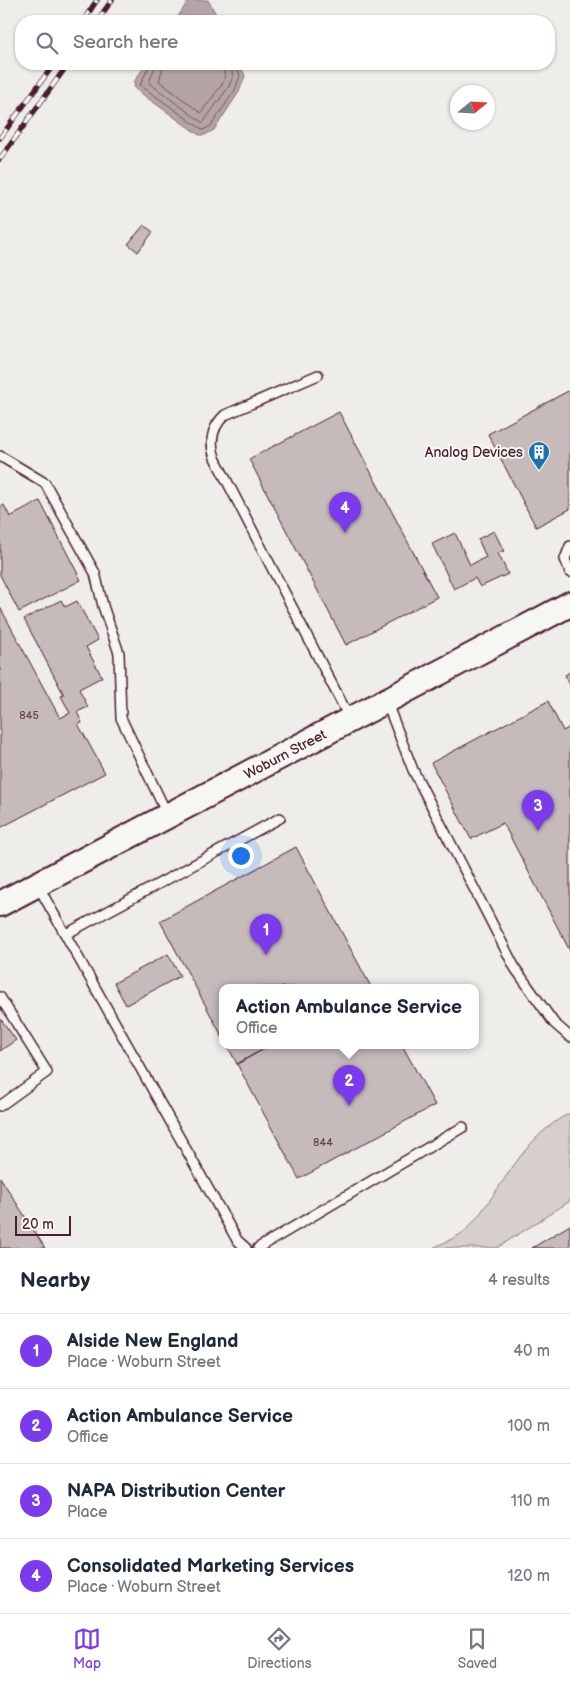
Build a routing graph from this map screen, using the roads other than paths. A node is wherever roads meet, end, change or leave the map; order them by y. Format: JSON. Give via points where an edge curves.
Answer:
{"nodes":[{"id":1,"x":318,"y":375,"type":"dead end"},
{"id":2,"x":0,"y":456,"type":"edge"},
{"id":3,"x":570,"y":546,"type":"edge"},
{"id":4,"x":570,"y":572,"type":"edge"},
{"id":5,"x":570,"y":604,"type":"edge"},
{"id":6,"x":386,"y":701,"type":"junction"},
{"id":7,"x":350,"y":719,"type":"junction"},
{"id":8,"x":168,"y":816,"type":"junction"},
{"id":9,"x":280,"y":818,"type":"dead end"},
{"id":10,"x":37,"y":884,"type":"junction"},
{"id":11,"x":0,"y":904,"type":"edge"},
{"id":12,"x":66,"y":934,"type":"junction"},
{"id":13,"x":0,"y":997,"type":"edge"},
{"id":14,"x":570,"y":1037,"type":"edge"},
{"id":15,"x":0,"y":1106,"type":"edge"},
{"id":16,"x":463,"y":1127,"type":"dead end"},
{"id":17,"x":246,"y":1248,"type":"edge"},
{"id":18,"x":258,"y":1248,"type":"edge"}],
"edges":[{"from":1,"to":7,"type":"lane","via":[[225,415],[215,427],[211,442],[215,458]]},
{"from":2,"to":8,"type":"lane","via":[[45,483],[96,573],[119,653],[122,718]]},
{"from":3,"to":4,"type":"lane","via":[[565,559]]},
{"from":5,"to":6,"type":"street","name":"Woburn Street"},
{"from":6,"to":7,"type":"street","name":"Woburn Street"},
{"from":6,"to":14,"type":"lane","via":[[413,770],[515,968],[554,1023]]},
{"from":7,"to":8,"type":"street","name":"Woburn Street"},
{"from":8,"to":10,"type":"street","name":"Woburn Street"},
{"from":9,"to":12,"type":"lane"},
{"from":10,"to":11,"type":"street","name":"Woburn Street"},
{"from":10,"to":12,"type":"lane"},
{"from":12,"to":17,"type":"lane","via":[[237,1240]]},
{"from":13,"to":15,"type":"lane","via":[[48,1072]]},
{"from":16,"to":18,"type":"lane"}]}
